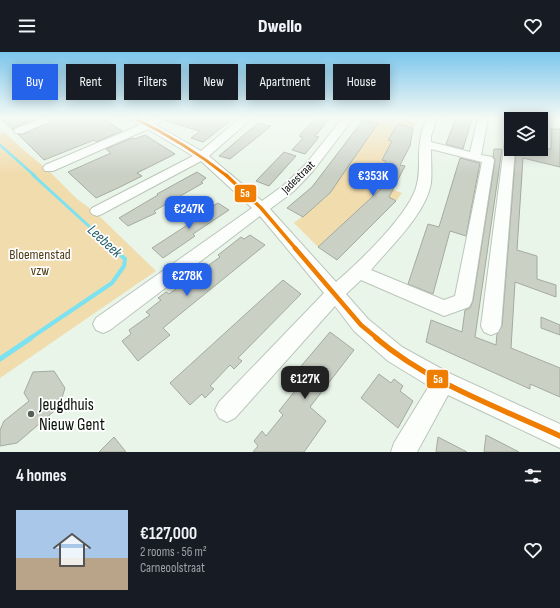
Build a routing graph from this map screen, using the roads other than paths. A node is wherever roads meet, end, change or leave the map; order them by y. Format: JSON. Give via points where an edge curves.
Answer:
{"nodes":[{"id":1,"x":121,"y":137,"type":"edge"},
{"id":2,"x":175,"y":137,"type":"edge"},
{"id":3,"x":225,"y":137,"type":"edge"},
{"id":4,"x":333,"y":137,"type":"edge"},
{"id":5,"x":426,"y":137,"type":"edge"},
{"id":6,"x":483,"y":137,"type":"edge"},
{"id":7,"x":425,"y":144,"type":"junction"},
{"id":8,"x":202,"y":156,"type":"junction"},
{"id":9,"x":508,"y":156,"type":"edge"},
{"id":10,"x":482,"y":158,"type":"junction"},
{"id":11,"x":507,"y":164,"type":"junction"},
{"id":12,"x":49,"y":168,"type":"dead end"},
{"id":13,"x":261,"y":208,"type":"junction"},
{"id":14,"x":97,"y":211,"type":"dead end"},
{"id":15,"x":359,"y":272,"type":"junction"},
{"id":16,"x":335,"y":293,"type":"junction"},
{"id":17,"x":103,"y":324,"type":"dead end"},
{"id":18,"x":491,"y":326,"type":"dead end"},
{"id":19,"x":444,"y":382,"type":"junction"},
{"id":20,"x":227,"y":410,"type":"dead end"},
{"id":21,"x":560,"y":436,"type":"edge"},
{"id":22,"x":403,"y":452,"type":"edge"}],
"edges":[{"from":1,"to":12,"type":"street"},
{"from":2,"to":8,"type":"street"},
{"from":3,"to":8,"type":"street"},
{"from":4,"to":13,"type":"street","name":"Jadestraat","via":[[289,188]]},
{"from":5,"to":7,"type":"street"},
{"from":6,"to":10,"type":"street"},
{"from":7,"to":10,"type":"street"},
{"from":7,"to":15,"type":"street","via":[[424,184],[418,201],[406,219]]},
{"from":8,"to":13,"type":"street"},
{"from":8,"to":14,"type":"street"},
{"from":9,"to":11,"type":"street"},
{"from":10,"to":11,"type":"street"},
{"from":10,"to":15,"type":"street","via":[[463,301],[444,308]]},
{"from":11,"to":18,"type":"street"},
{"from":13,"to":16,"type":"street"},
{"from":13,"to":17,"type":"street","name":"Jadestraat"},
{"from":15,"to":16,"type":"street"},
{"from":16,"to":19,"type":"street","via":[[361,325],[396,354]]},
{"from":16,"to":20,"type":"street"},
{"from":19,"to":21,"type":"street"},
{"from":19,"to":22,"type":"street"}]}
